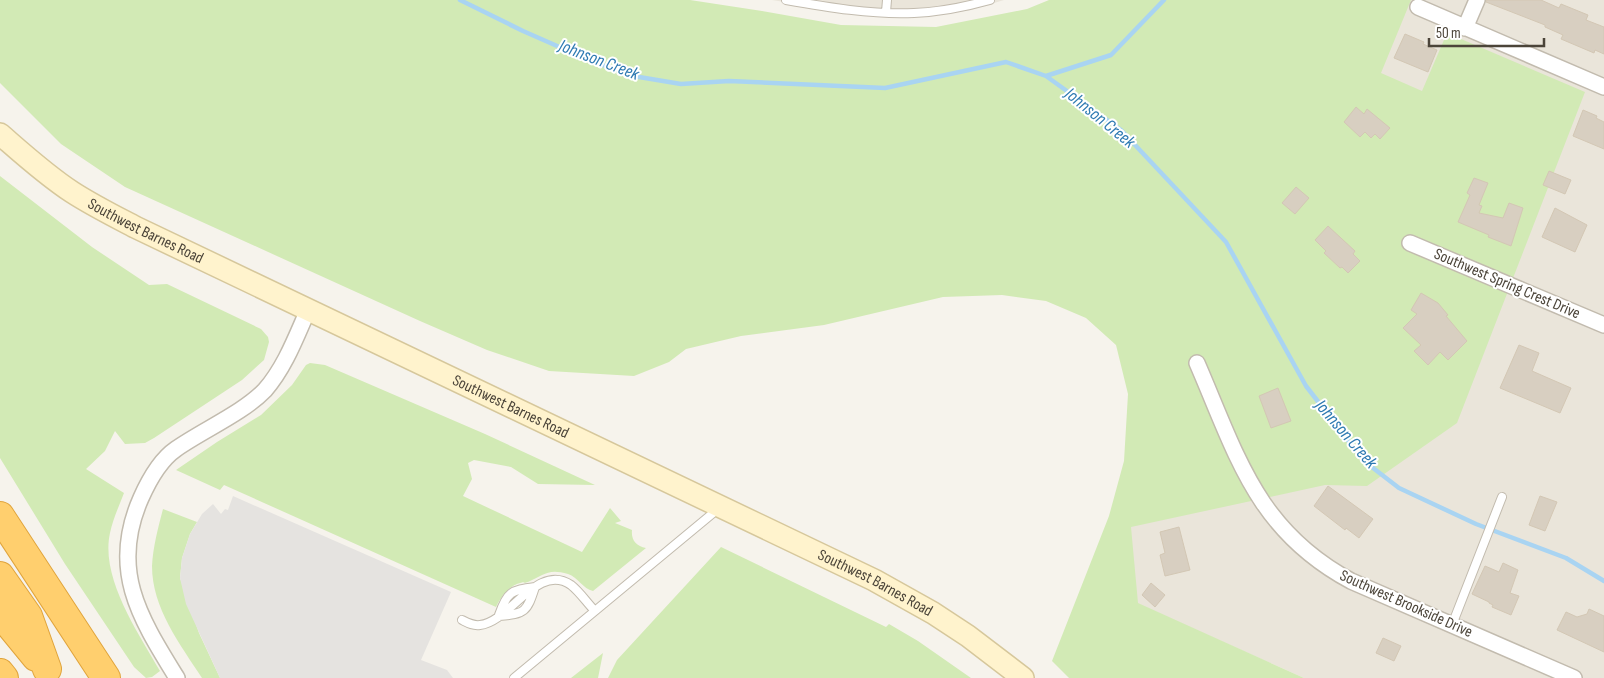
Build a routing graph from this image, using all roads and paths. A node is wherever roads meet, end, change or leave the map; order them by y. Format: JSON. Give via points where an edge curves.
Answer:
{"nodes":[{"id":1,"x":786,"y":0,"type":"edge"},
{"id":2,"x":888,"y":0,"type":"edge"},
{"id":3,"x":990,"y":0,"type":"edge"},
{"id":4,"x":1477,"y":0,"type":"edge"},
{"id":5,"x":1418,"y":7,"type":"dead end"},
{"id":6,"x":886,"y":12,"type":"junction"},
{"id":7,"x":1465,"y":28,"type":"junction"},
{"id":8,"x":1604,"y":87,"type":"edge"},
{"id":9,"x":0,"y":134,"type":"edge"},
{"id":10,"x":1410,"y":242,"type":"dead end"},
{"id":11,"x":308,"y":310,"type":"junction"},
{"id":12,"x":1604,"y":325,"type":"edge"},
{"id":13,"x":1197,"y":363,"type":"dead end"},
{"id":14,"x":1502,"y":497,"type":"dead end"},
{"id":15,"x":720,"y":507,"type":"junction"},
{"id":16,"x":0,"y":516,"type":"edge"},
{"id":17,"x":0,"y":576,"type":"edge"},
{"id":18,"x":595,"y":611,"type":"junction"},
{"id":19,"x":0,"y":614,"type":"edge"},
{"id":20,"x":462,"y":620,"type":"dead end"},
{"id":21,"x":1452,"y":625,"type":"junction"},
{"id":22,"x":0,"y":673,"type":"edge"},
{"id":23,"x":50,"y":674,"type":"edge"},
{"id":24,"x":4,"y":678,"type":"edge"},
{"id":25,"x":106,"y":678,"type":"edge"},
{"id":26,"x":178,"y":678,"type":"edge"},
{"id":27,"x":514,"y":678,"type":"edge"},
{"id":28,"x":1022,"y":678,"type":"edge"},
{"id":29,"x":1574,"y":678,"type":"edge"}],
"edges":[{"from":1,"to":6,"type":"lane"},
{"from":2,"to":6,"type":"lane"},
{"from":3,"to":6,"type":"lane","via":[[942,10]]},
{"from":4,"to":7,"type":"street"},
{"from":5,"to":7,"type":"street"},
{"from":7,"to":8,"type":"street"},
{"from":9,"to":11,"type":"main road","name":"Southwest Barnes Road","via":[[46,173],[102,210]]},
{"from":10,"to":12,"type":"street","name":"Southwest Spring Crest Drive"},
{"from":11,"to":15,"type":"main road","name":"Southwest Barnes Road"},
{"from":11,"to":26,"type":"street","via":[[284,364],[265,389],[242,408],[175,449],[152,475],[136,508],[128,550],[131,589],[139,612]]},
{"from":13,"to":21,"type":"street","name":"Southwest Brookside Drive","via":[[1248,479],[1268,512],[1290,538],[1323,565],[1351,582]]},
{"from":14,"to":21,"type":"lane"},
{"from":15,"to":18,"type":"lane"},
{"from":15,"to":28,"type":"main road","name":"Southwest Barnes Road","via":[[874,580],[933,613]]},
{"from":16,"to":25,"type":"highway"},
{"from":17,"to":23,"type":"highway","via":[[28,616]]},
{"from":18,"to":20,"type":"lane","via":[[571,586],[553,580],[535,587],[491,622],[472,625]]},
{"from":18,"to":27,"type":"lane"},
{"from":19,"to":23,"type":"highway"},
{"from":21,"to":29,"type":"street","name":"Southwest Brookside Drive"},
{"from":22,"to":24,"type":"highway"}]}
